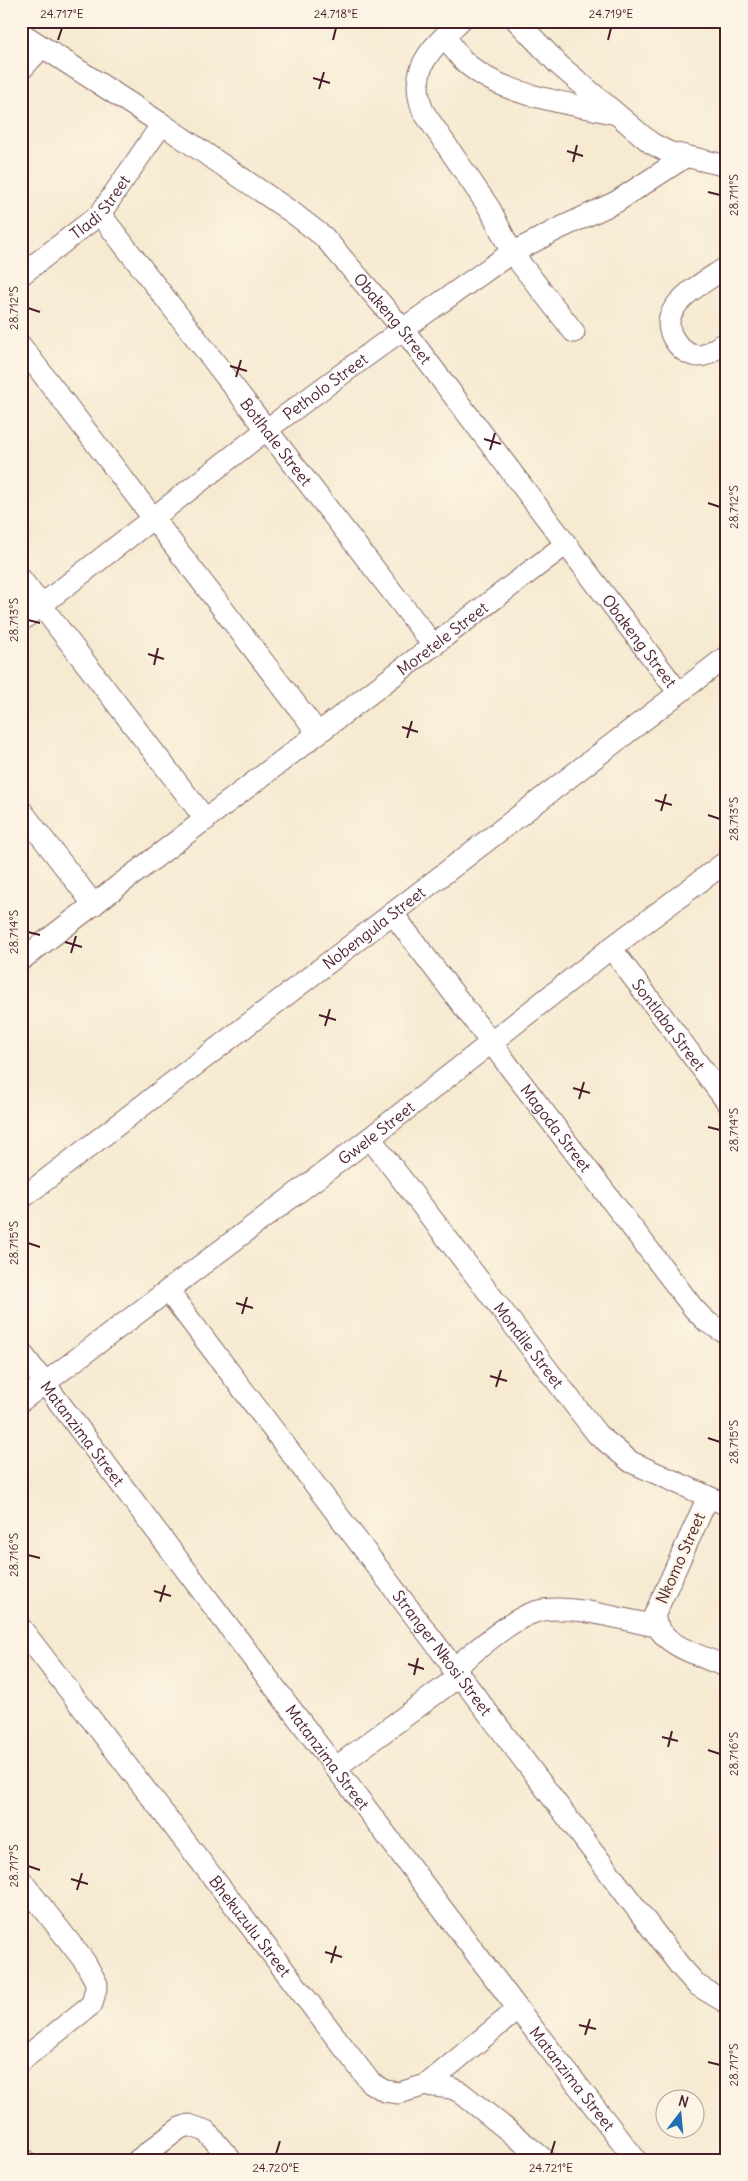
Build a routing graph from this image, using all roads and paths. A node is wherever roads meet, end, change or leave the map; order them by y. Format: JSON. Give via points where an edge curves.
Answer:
{"nodes":[{"id":1,"x":517,"y":21,"type":"edge"},
{"id":2,"x":453,"y":28,"type":"edge"},
{"id":3,"x":21,"y":33,"type":"edge"},
{"id":4,"x":42,"y":47,"type":"junction"},
{"id":5,"x":21,"y":70,"type":"edge"},
{"id":6,"x":614,"y":113,"type":"junction"},
{"id":7,"x":162,"y":124,"type":"junction"},
{"id":8,"x":685,"y":157,"type":"junction"},
{"id":9,"x":727,"y":166,"type":"edge"},
{"id":10,"x":100,"y":214,"type":"junction"},
{"id":11,"x":512,"y":253,"type":"junction"},
{"id":12,"x":727,"y":266,"type":"edge"},
{"id":13,"x":21,"y":275,"type":"edge"},
{"id":14,"x":403,"y":330,"type":"junction"},
{"id":15,"x":574,"y":332,"type":"dead end"},
{"id":16,"x":723,"y":344,"type":"dead end"},
{"id":17,"x":21,"y":346,"type":"edge"},
{"id":18,"x":266,"y":430,"type":"junction"},
{"id":19,"x":154,"y":519,"type":"junction"},
{"id":20,"x":566,"y":544,"type":"junction"},
{"id":21,"x":21,"y":579,"type":"edge"},
{"id":22,"x":42,"y":606,"type":"junction"},
{"id":23,"x":21,"y":621,"type":"edge"},
{"id":24,"x":434,"y":646,"type":"junction"},
{"id":25,"x":727,"y":656,"type":"edge"},
{"id":26,"x":679,"y":693,"type":"junction"},
{"id":27,"x":318,"y":733,"type":"junction"},
{"id":28,"x":21,"y":810,"type":"edge"},
{"id":29,"x":206,"y":820,"type":"junction"},
{"id":30,"x":727,"y":861,"type":"edge"},
{"id":31,"x":94,"y":905,"type":"junction"},
{"id":32,"x":393,"y":914,"type":"junction"},
{"id":33,"x":611,"y":948,"type":"junction"},
{"id":34,"x":21,"y":960,"type":"edge"},
{"id":35,"x":490,"y":1043,"type":"junction"},
{"id":36,"x":727,"y":1102,"type":"edge"},
{"id":37,"x":370,"y":1138,"type":"junction"},
{"id":38,"x":21,"y":1199,"type":"edge"},
{"id":39,"x":168,"y":1291,"type":"junction"},
{"id":40,"x":727,"y":1334,"type":"edge"},
{"id":41,"x":21,"y":1352,"type":"edge"},
{"id":42,"x":45,"y":1382,"type":"junction"},
{"id":43,"x":21,"y":1401,"type":"edge"},
{"id":44,"x":717,"y":1501,"type":"edge"},
{"id":45,"x":656,"y":1626,"type":"junction"},
{"id":46,"x":21,"y":1628,"type":"edge"},
{"id":47,"x":727,"y":1667,"type":"edge"},
{"id":48,"x":455,"y":1673,"type":"junction"},
{"id":49,"x":335,"y":1768,"type":"junction"},
{"id":50,"x":21,"y":1880,"type":"edge"},
{"id":51,"x":727,"y":2003,"type":"edge"},
{"id":52,"x":518,"y":2009,"type":"junction"},
{"id":53,"x":21,"y":2062,"type":"edge"},
{"id":54,"x":426,"y":2085,"type":"junction"},
{"id":55,"x":21,"y":2156,"type":"edge"},
{"id":56,"x":24,"y":2160,"type":"edge"},
{"id":57,"x":138,"y":2160,"type":"edge"},
{"id":58,"x":231,"y":2160,"type":"edge"},
{"id":59,"x":545,"y":2160,"type":"edge"},
{"id":60,"x":636,"y":2160,"type":"edge"}],
"edges":[{"from":1,"to":6,"type":"street"},
{"from":2,"to":6,"type":"street","via":[[462,58],[480,73],[509,88]]},
{"from":2,"to":11,"type":"street","via":[[431,49],[420,66],[419,100],[423,111],[490,209]]},
{"from":3,"to":4,"type":"street","name":"Obakeng Street"},
{"from":4,"to":5,"type":"street"},
{"from":4,"to":7,"type":"street","name":"Obakeng Street"},
{"from":6,"to":8,"type":"street","via":[[651,143]]},
{"from":7,"to":10,"type":"street","name":"Tladi Street"},
{"from":7,"to":14,"type":"street","name":"Obakeng Street","via":[[324,237]]},
{"from":8,"to":9,"type":"street"},
{"from":8,"to":11,"type":"street","name":"Petholo Street","via":[[616,202]]},
{"from":10,"to":13,"type":"street","name":"Tladi Street"},
{"from":10,"to":18,"type":"street","name":"Botlhale Street"},
{"from":11,"to":14,"type":"street","name":"Petholo Street"},
{"from":11,"to":15,"type":"street"},
{"from":12,"to":16,"type":"street","via":[[683,298],[668,324],[678,346],[694,355],[702,356]]},
{"from":14,"to":18,"type":"street","name":"Petholo Street"},
{"from":14,"to":20,"type":"street","name":"Obakeng Street"},
{"from":17,"to":19,"type":"street"},
{"from":18,"to":19,"type":"street","name":"Petholo Street"},
{"from":18,"to":24,"type":"street","name":"Botlhale Street"},
{"from":19,"to":22,"type":"street","name":"Petholo Street"},
{"from":19,"to":27,"type":"street"},
{"from":20,"to":24,"type":"street","name":"Moretele Street"},
{"from":20,"to":26,"type":"street","name":"Obakeng Street"},
{"from":21,"to":22,"type":"street"},
{"from":22,"to":23,"type":"street","name":"Petholo Street"},
{"from":22,"to":29,"type":"street"},
{"from":24,"to":27,"type":"street","name":"Moretele Street"},
{"from":25,"to":26,"type":"street","name":"Nobengula Street"},
{"from":26,"to":32,"type":"street","name":"Nobengula Street"},
{"from":27,"to":29,"type":"street","name":"Moretele Street"},
{"from":28,"to":31,"type":"street"},
{"from":29,"to":31,"type":"street","name":"Moretele Street"},
{"from":30,"to":33,"type":"street","name":"Gwele Street"},
{"from":31,"to":34,"type":"street","name":"Moretele Street"},
{"from":32,"to":35,"type":"street","name":"Magoda Street"},
{"from":32,"to":38,"type":"street","name":"Nobengula Street"},
{"from":33,"to":35,"type":"street","name":"Gwele Street"},
{"from":33,"to":36,"type":"street","name":"Sontlaba Street"},
{"from":35,"to":37,"type":"street","name":"Gwele Street"},
{"from":35,"to":40,"type":"street","name":"Magoda Street","via":[[694,1309]]},
{"from":37,"to":39,"type":"street","name":"Gwele Street"},
{"from":37,"to":44,"type":"street","name":"Mondile Street","via":[[597,1434],[631,1462]]},
{"from":39,"to":42,"type":"street","name":"Gwele Street"},
{"from":39,"to":48,"type":"street","name":"Stranger Nkosi Street"},
{"from":41,"to":42,"type":"street","name":"Matanzima Street"},
{"from":42,"to":43,"type":"street","name":"Gwele Street"},
{"from":42,"to":49,"type":"street","name":"Matanzima Street"},
{"from":44,"to":45,"type":"street","name":"Nkomo Street","via":[[659,1603],[654,1616]]},
{"from":45,"to":47,"type":"street","name":"Nkomo Street","via":[[669,1641]]},
{"from":45,"to":48,"type":"street","via":[[578,1610],[534,1612],[514,1623]]},
{"from":46,"to":54,"type":"street","name":"Bhekuzulu Street","via":[[371,2083],[385,2091],[399,2093]]},
{"from":48,"to":49,"type":"street"},
{"from":48,"to":51,"type":"street","name":"Stranger Nkosi Street","via":[[680,1966],[697,1985]]},
{"from":49,"to":52,"type":"street","name":"Matanzima Street"},
{"from":50,"to":53,"type":"street","via":[[85,1962],[97,1984],[92,2004]]},
{"from":52,"to":54,"type":"street","name":"Bhekuzulu Street"},
{"from":52,"to":60,"type":"street","name":"Matanzima Street"},
{"from":54,"to":59,"type":"street","via":[[460,2092]]},
{"from":55,"to":56,"type":"street"},
{"from":57,"to":58,"type":"street","via":[[189,2124],[206,2131]]}]}
